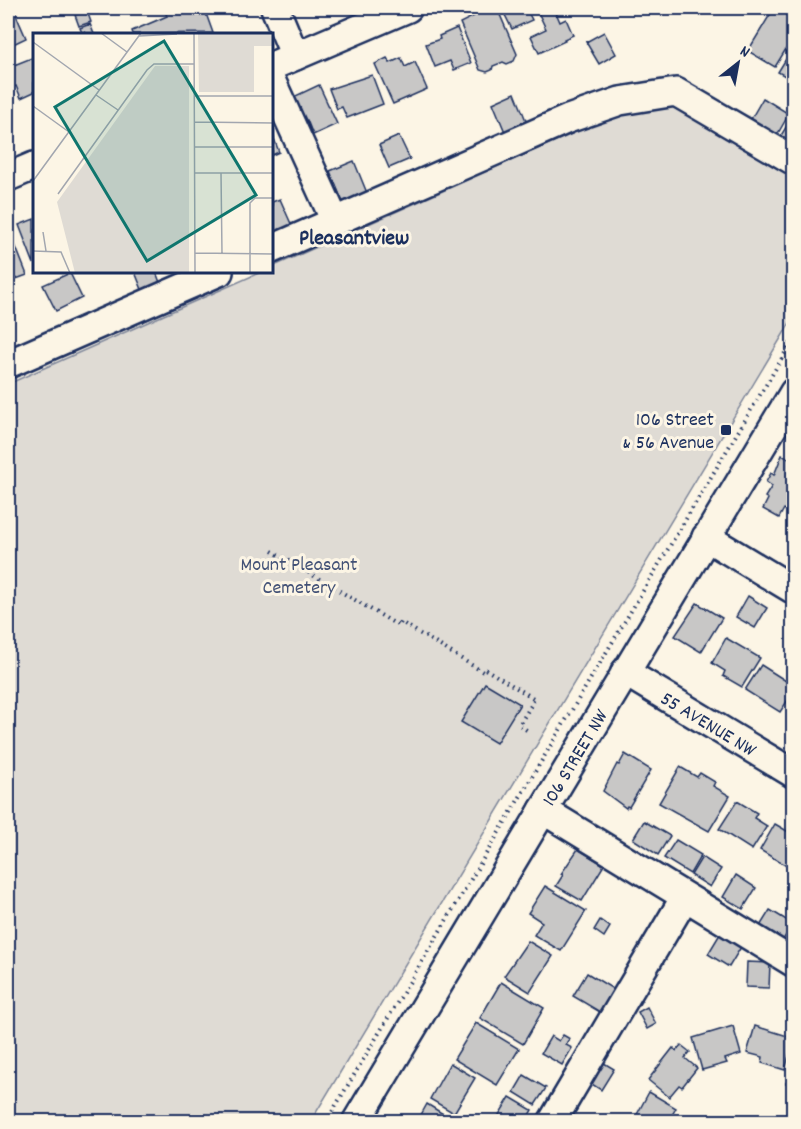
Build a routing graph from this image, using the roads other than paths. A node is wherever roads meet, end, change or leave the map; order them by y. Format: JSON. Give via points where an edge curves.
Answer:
{"nodes":[{"id":1,"x":275,"y":8,"type":"edge"},
{"id":2,"x":408,"y":8,"type":"edge"},
{"id":3,"x":283,"y":61,"type":"edge"},
{"id":4,"x":273,"y":84,"type":"edge"},
{"id":5,"x":794,"y":161,"type":"edge"},
{"id":6,"x":33,"y":165,"type":"edge"},
{"id":7,"x":8,"y":177,"type":"edge"},
{"id":8,"x":335,"y":221,"type":"junction"},
{"id":9,"x":273,"y":249,"type":"edge"},
{"id":10,"x":217,"y":273,"type":"edge"},
{"id":11,"x":8,"y":364,"type":"edge"},
{"id":12,"x":793,"y":395,"type":"edge"},
{"id":13,"x":706,"y":537,"type":"junction"},
{"id":14,"x":794,"y":590,"type":"edge"},
{"id":15,"x":625,"y":672,"type":"junction"},
{"id":16,"x":794,"y":774,"type":"edge"},
{"id":17,"x":543,"y":810,"type":"junction"},
{"id":18,"x":685,"y":897,"type":"junction"},
{"id":19,"x":794,"y":963,"type":"edge"},
{"id":20,"x":356,"y":1122,"type":"edge"},
{"id":21,"x":552,"y":1122,"type":"edge"}],
"edges":[{"from":1,"to":3,"type":"street"},
{"from":2,"to":3,"type":"street"},
{"from":4,"to":8,"type":"street"},
{"from":5,"to":8,"type":"street","via":[[676,92],[620,101],[568,119]]},
{"from":6,"to":7,"type":"street"},
{"from":8,"to":9,"type":"street"},
{"from":10,"to":11,"type":"street"},
{"from":12,"to":13,"type":"street","name":"106 STREET NW"},
{"from":13,"to":14,"type":"street"},
{"from":13,"to":15,"type":"street","name":"106 STREET NW"},
{"from":15,"to":16,"type":"street","name":"55 AVENUE NW"},
{"from":15,"to":17,"type":"street","name":"106 STREET NW"},
{"from":17,"to":18,"type":"street"},
{"from":17,"to":20,"type":"street","name":"106 STREET NW"},
{"from":18,"to":19,"type":"street"},
{"from":18,"to":21,"type":"street"}]}
